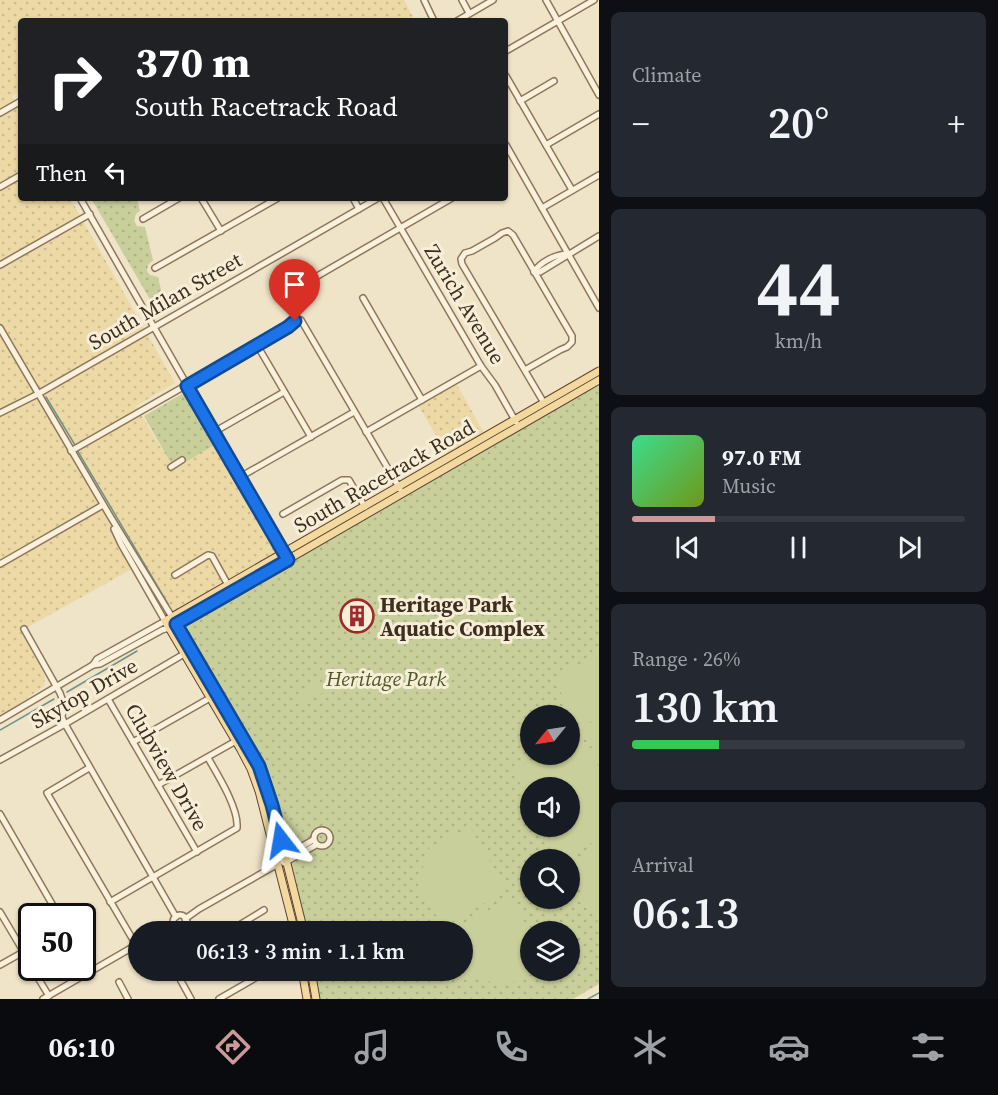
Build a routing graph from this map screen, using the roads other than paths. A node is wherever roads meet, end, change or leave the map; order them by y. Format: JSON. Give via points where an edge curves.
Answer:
{"nodes":[{"id":1,"x":424,"y":0,"type":"edge"},
{"id":2,"x":462,"y":0,"type":"edge"},
{"id":3,"x":493,"y":0,"type":"edge"},
{"id":4,"x":546,"y":0,"type":"edge"},
{"id":5,"x":594,"y":0,"type":"edge"},
{"id":6,"x":469,"y":14,"type":"junction"},
{"id":7,"x":433,"y":18,"type":"edge"},
{"id":8,"x":462,"y":18,"type":"edge"},
{"id":9,"x":558,"y":21,"type":"junction"},
{"id":10,"x":508,"y":50,"type":"edge"},
{"id":11,"x":508,"y":79,"type":"edge"},
{"id":12,"x":554,"y":81,"type":"dead end"},
{"id":13,"x":599,"y":95,"type":"edge"},
{"id":14,"x":520,"y":101,"type":"junction"},
{"id":15,"x":18,"y":103,"type":"edge"},
{"id":16,"x":0,"y":113,"type":"edge"},
{"id":17,"x":599,"y":114,"type":"edge"},
{"id":18,"x":546,"y":145,"type":"junction"},
{"id":19,"x":508,"y":148,"type":"edge"},
{"id":20,"x":599,"y":175,"type":"edge"},
{"id":21,"x":18,"y":177,"type":"edge"},
{"id":22,"x":0,"y":187,"type":"edge"},
{"id":23,"x":572,"y":190,"type":"junction"},
{"id":24,"x":82,"y":201,"type":"edge"},
{"id":25,"x":174,"y":201,"type":"edge"},
{"id":26,"x":203,"y":201,"type":"edge"},
{"id":27,"x":273,"y":201,"type":"edge"},
{"id":28,"x":355,"y":201,"type":"edge"},
{"id":29,"x":372,"y":201,"type":"edge"},
{"id":30,"x":385,"y":201,"type":"edge"},
{"id":31,"x":447,"y":201,"type":"edge"},
{"id":32,"x":359,"y":208,"type":"junction"},
{"id":33,"x":542,"y":208,"type":"junction"},
{"id":34,"x":90,"y":214,"type":"junction"},
{"id":35,"x":143,"y":219,"type":"dead end"},
{"id":36,"x":401,"y":228,"type":"junction"},
{"id":37,"x":221,"y":231,"type":"junction"},
{"id":38,"x":599,"y":236,"type":"edge"},
{"id":39,"x":568,"y":254,"type":"junction"},
{"id":40,"x":0,"y":265,"type":"edge"},
{"id":41,"x":155,"y":268,"type":"dead end"},
{"id":42,"x":534,"y":272,"type":"junction"},
{"id":43,"x":307,"y":282,"type":"dead end"},
{"id":44,"x":363,"y":298,"type":"dead end"},
{"id":45,"x":599,"y":308,"type":"edge"},
{"id":46,"x":154,"y":327,"type":"junction"},
{"id":47,"x":0,"y":328,"type":"edge"},
{"id":48,"x":2,"y":338,"type":"edge"},
{"id":49,"x":257,"y":345,"type":"junction"},
{"id":50,"x":482,"y":366,"type":"junction"},
{"id":51,"x":525,"y":370,"type":"junction"},
{"id":52,"x":599,"y":371,"type":"edge"},
{"id":53,"x":599,"y":380,"type":"edge"},
{"id":54,"x":187,"y":386,"type":"junction"},
{"id":55,"x":284,"y":392,"type":"junction"},
{"id":56,"x":38,"y":394,"type":"junction"},
{"id":57,"x":422,"y":400,"type":"junction"},
{"id":58,"x":544,"y":403,"type":"junction"},
{"id":59,"x":354,"y":412,"type":"junction"},
{"id":60,"x":0,"y":413,"type":"edge"},
{"id":61,"x":516,"y":423,"type":"junction"},
{"id":62,"x":214,"y":432,"type":"junction"},
{"id":63,"x":366,"y":432,"type":"junction"},
{"id":64,"x":311,"y":437,"type":"junction"},
{"id":65,"x":72,"y":451,"type":"junction"},
{"id":66,"x":182,"y":460,"type":"dead end"},
{"id":67,"x":171,"y":467,"type":"dead end"},
{"id":68,"x":240,"y":477,"type":"junction"},
{"id":69,"x":400,"y":490,"type":"junction"},
{"id":70,"x":103,"y":505,"type":"junction"},
{"id":71,"x":365,"y":507,"type":"junction"},
{"id":72,"x":283,"y":514,"type":"dead end"},
{"id":73,"x":110,"y":516,"type":"junction"},
{"id":74,"x":286,"y":556,"type":"junction"},
{"id":75,"x":0,"y":564,"type":"edge"},
{"id":76,"x":175,"y":575,"type":"dead end"},
{"id":77,"x":228,"y":585,"type":"junction"},
{"id":78,"x":174,"y":620,"type":"junction"},
{"id":79,"x":167,"y":624,"type":"junction"},
{"id":80,"x":24,"y":629,"type":"dead end"},
{"id":81,"x":184,"y":654,"type":"junction"},
{"id":82,"x":57,"y":686,"type":"junction"},
{"id":83,"x":210,"y":698,"type":"junction"},
{"id":84,"x":108,"y":699,"type":"junction"},
{"id":85,"x":0,"y":720,"type":"edge"},
{"id":86,"x":65,"y":724,"type":"junction"},
{"id":87,"x":239,"y":739,"type":"junction"},
{"id":88,"x":133,"y":742,"type":"junction"},
{"id":89,"x":208,"y":758,"type":"junction"},
{"id":90,"x":0,"y":760,"type":"edge"},
{"id":91,"x":89,"y":768,"type":"junction"},
{"id":92,"x":158,"y":785,"type":"junction"},
{"id":93,"x":0,"y":814,"type":"edge"},
{"id":94,"x":315,"y":842,"type":"dead end"},
{"id":95,"x":197,"y":852,"type":"junction"},
{"id":96,"x":285,"y":860,"type":"junction"},
{"id":97,"x":278,"y":864,"type":"junction"},
{"id":98,"x":154,"y":877,"type":"junction"},
{"id":99,"x":110,"y":902,"type":"junction"},
{"id":100,"x":51,"y":903,"type":"edge"},
{"id":101,"x":264,"y":910,"type":"dead end"},
{"id":102,"x":0,"y":912,"type":"edge"},
{"id":103,"x":176,"y":917,"type":"junction"},
{"id":104,"x":185,"y":919,"type":"joint"},
{"id":105,"x":173,"y":921,"type":"edge"},
{"id":106,"x":246,"y":921,"type":"edge"},
{"id":107,"x":292,"y":921,"type":"edge"},
{"id":108,"x":301,"y":921,"type":"edge"},
{"id":109,"x":128,"y":930,"type":"edge"},
{"id":110,"x":18,"y":943,"type":"edge"},
{"id":111,"x":128,"y":949,"type":"edge"},
{"id":112,"x":18,"y":955,"type":"edge"},
{"id":113,"x":0,"y":965,"type":"edge"},
{"id":114,"x":39,"y":981,"type":"edge"},
{"id":115,"x":181,"y":981,"type":"edge"},
{"id":116,"x":250,"y":981,"type":"edge"},
{"id":117,"x":304,"y":981,"type":"edge"},
{"id":118,"x":313,"y":981,"type":"edge"},
{"id":119,"x":118,"y":982,"type":"dead end"},
{"id":120,"x":46,"y":997,"type":"edge"},
{"id":121,"x":128,"y":999,"type":"edge"},
{"id":122,"x":191,"y":999,"type":"edge"},
{"id":123,"x":219,"y":999,"type":"edge"},
{"id":124,"x":307,"y":999,"type":"edge"},
{"id":125,"x":316,"y":999,"type":"edge"}],
"edges":[{"from":1,"to":7,"type":"street"},
{"from":2,"to":6,"type":"street"},
{"from":3,"to":6,"type":"street"},
{"from":4,"to":9,"type":"street"},
{"from":5,"to":9,"type":"street"},
{"from":6,"to":8,"type":"street"},
{"from":9,"to":10,"type":"street"},
{"from":9,"to":13,"type":"street"},
{"from":11,"to":14,"type":"street"},
{"from":12,"to":14,"type":"street"},
{"from":14,"to":18,"type":"street"},
{"from":15,"to":16,"type":"street"},
{"from":17,"to":18,"type":"street"},
{"from":18,"to":23,"type":"street"},
{"from":19,"to":33,"type":"street"},
{"from":20,"to":23,"type":"street"},
{"from":21,"to":22,"type":"street"},
{"from":23,"to":33,"type":"street"},
{"from":24,"to":34,"type":"street"},
{"from":25,"to":35,"type":"street"},
{"from":26,"to":37,"type":"street"},
{"from":27,"to":37,"type":"street"},
{"from":28,"to":32,"type":"street"},
{"from":29,"to":32,"type":"street","name":"South Milan Street"},
{"from":30,"to":36,"type":"street","name":"Zurich Avenue"},
{"from":31,"to":36,"type":"street"},
{"from":32,"to":46,"type":"street","name":"South Milan Street"},
{"from":33,"to":39,"type":"street"},
{"from":34,"to":40,"type":"street"},
{"from":34,"to":46,"type":"street"},
{"from":36,"to":43,"type":"street"},
{"from":36,"to":50,"type":"street","name":"Zurich Avenue"},
{"from":37,"to":41,"type":"street"},
{"from":38,"to":39,"type":"street"},
{"from":39,"to":42,"type":"street"},
{"from":39,"to":45,"type":"street"},
{"from":42,"to":51,"type":"street","via":[[572,342]]},
{"from":42,"to":51,"type":"street","via":[[508,231],[461,259]]},
{"from":44,"to":57,"type":"street"},
{"from":46,"to":54,"type":"street"},
{"from":46,"to":56,"type":"street","name":"South Milan Street"},
{"from":47,"to":48,"type":"street"},
{"from":48,"to":56,"type":"street"},
{"from":49,"to":54,"type":"street"},
{"from":49,"to":55,"type":"street"},
{"from":49,"to":59,"type":"street","via":[[301,320]]},
{"from":50,"to":57,"type":"street"},
{"from":50,"to":61,"type":"street","name":"Zurich Avenue"},
{"from":51,"to":58,"type":"street"},
{"from":52,"to":58,"type":"main road","name":"South Racetrack Road"},
{"from":53,"to":61,"type":"main road","name":"South Racetrack Road"},
{"from":54,"to":62,"type":"street"},
{"from":54,"to":65,"type":"street"},
{"from":55,"to":62,"type":"street"},
{"from":55,"to":64,"type":"street"},
{"from":56,"to":60,"type":"street","name":"South Milan Street"},
{"from":56,"to":65,"type":"street"},
{"from":57,"to":63,"type":"street"},
{"from":58,"to":61,"type":"main road","name":"South Racetrack Road"},
{"from":59,"to":63,"type":"street"},
{"from":59,"to":64,"type":"street"},
{"from":61,"to":69,"type":"main road","name":"South Racetrack Road"},
{"from":62,"to":68,"type":"street"},
{"from":63,"to":69,"type":"street"},
{"from":64,"to":68,"type":"street"},
{"from":65,"to":70,"type":"street"},
{"from":66,"to":67,"type":"street"},
{"from":68,"to":74,"type":"street"},
{"from":69,"to":71,"type":"main road","name":"South Racetrack Road"},
{"from":69,"to":74,"type":"main road","name":"South Racetrack Road"},
{"from":70,"to":73,"type":"street"},
{"from":70,"to":75,"type":"street"},
{"from":71,"to":72,"type":"street","via":[[349,480],[342,480]]},
{"from":71,"to":74,"type":"main road","name":"South Racetrack Road"},
{"from":73,"to":78,"type":"street"},
{"from":73,"to":79,"type":"street","via":[[121,544]]},
{"from":74,"to":77,"type":"main road","name":"South Racetrack Road"},
{"from":74,"to":78,"type":"main road","name":"South Racetrack Road"},
{"from":76,"to":77,"type":"street","via":[[208,555]]},
{"from":77,"to":78,"type":"main road","name":"South Racetrack Road"},
{"from":78,"to":79,"type":"main road","name":"South Racetrack Road"},
{"from":78,"to":87,"type":"main road"},
{"from":79,"to":81,"type":"main road"},
{"from":79,"to":82,"type":"street","name":"South Racetrack Road","via":[[97,659]]},
{"from":80,"to":82,"type":"street"},
{"from":81,"to":83,"type":"main road"},
{"from":81,"to":84,"type":"street","name":"Skytop Drive"},
{"from":82,"to":85,"type":"street","name":"South Racetrack Road"},
{"from":82,"to":86,"type":"street","via":[[64,704]]},
{"from":83,"to":87,"type":"main road"},
{"from":83,"to":88,"type":"street"},
{"from":84,"to":86,"type":"street","name":"Skytop Drive"},
{"from":84,"to":88,"type":"street","name":"Clubview Drive"},
{"from":86,"to":90,"type":"street","name":"Skytop Drive"},
{"from":86,"to":91,"type":"street"},
{"from":87,"to":89,"type":"street"},
{"from":87,"to":96,"type":"main road","via":[[259,766]]},
{"from":87,"to":97,"type":"main road","via":[[255,780]]},
{"from":88,"to":92,"type":"street","name":"Clubview Drive"},
{"from":89,"to":92,"type":"street"},
{"from":89,"to":95,"type":"street","via":[[238,824],[234,831]]},
{"from":91,"to":98,"type":"street"},
{"from":91,"to":99,"type":"street","via":[[47,793]]},
{"from":92,"to":95,"type":"street","name":"Clubview Drive"},
{"from":93,"to":100,"type":"street"},
{"from":94,"to":96,"type":"street"},
{"from":95,"to":98,"type":"street"},
{"from":96,"to":97,"type":"street"},
{"from":96,"to":108,"type":"main road"},
{"from":97,"to":104,"type":"street"},
{"from":97,"to":107,"type":"main road"},
{"from":98,"to":99,"type":"street"},
{"from":98,"to":103,"type":"street"},
{"from":99,"to":109,"type":"street"},
{"from":101,"to":106,"type":"street"},
{"from":102,"to":110,"type":"street"},
{"from":103,"to":104,"type":"street"},
{"from":103,"to":105,"type":"street"},
{"from":111,"to":120,"type":"street"},
{"from":112,"to":113,"type":"street"},
{"from":114,"to":120,"type":"street"},
{"from":115,"to":122,"type":"street"},
{"from":116,"to":123,"type":"street"},
{"from":117,"to":124,"type":"main road"},
{"from":118,"to":125,"type":"main road"},
{"from":119,"to":121,"type":"street"}]}
